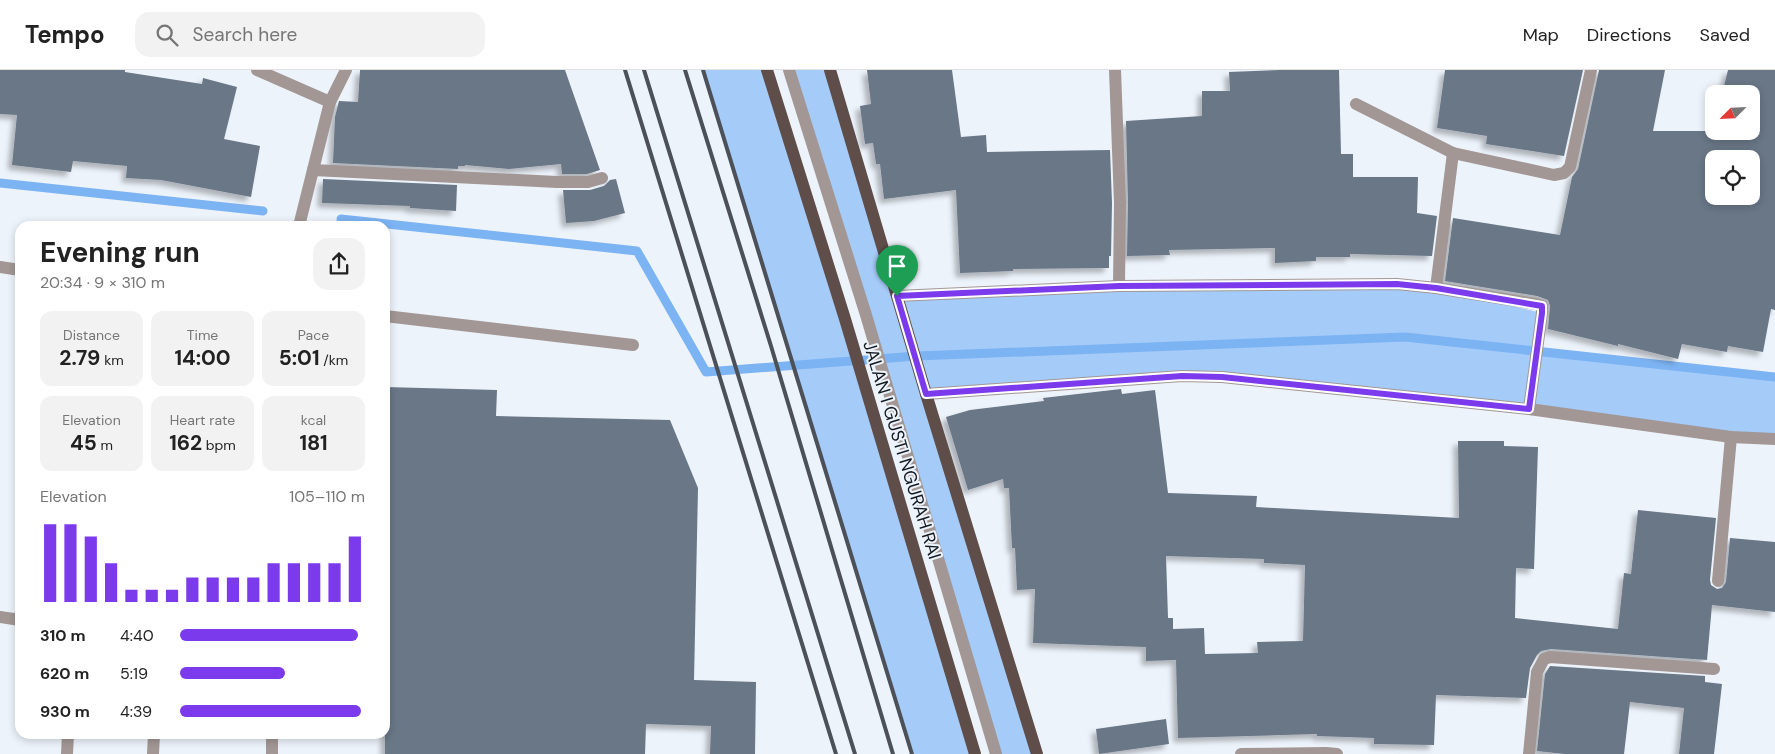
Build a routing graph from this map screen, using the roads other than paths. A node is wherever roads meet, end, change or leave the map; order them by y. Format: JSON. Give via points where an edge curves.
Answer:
{"nodes":[{"id":1,"x":257,"y":70,"type":"edge"},
{"id":2,"x":346,"y":70,"type":"edge"},
{"id":3,"x":767,"y":70,"type":"edge"},
{"id":4,"x":789,"y":70,"type":"edge"},
{"id":5,"x":830,"y":70,"type":"edge"},
{"id":6,"x":1115,"y":70,"type":"edge"},
{"id":7,"x":1591,"y":70,"type":"edge"},
{"id":8,"x":330,"y":102,"type":"junction"},
{"id":9,"x":1356,"y":104,"type":"dead end"},
{"id":10,"x":1453,"y":153,"type":"junction"},
{"id":11,"x":313,"y":170,"type":"junction"},
{"id":12,"x":602,"y":178,"type":"dead end"},
{"id":13,"x":300,"y":221,"type":"edge"},
{"id":14,"x":0,"y":267,"type":"edge"},
{"id":15,"x":15,"y":269,"type":"edge"},
{"id":16,"x":1119,"y":286,"type":"junction"},
{"id":17,"x":1436,"y":288,"type":"junction"},
{"id":18,"x":897,"y":296,"type":"junction"},
{"id":19,"x":390,"y":317,"type":"edge"},
{"id":20,"x":633,"y":345,"type":"dead end"},
{"id":21,"x":926,"y":394,"type":"junction"},
{"id":22,"x":1530,"y":405,"type":"junction"},
{"id":23,"x":1731,"y":437,"type":"junction"},
{"id":24,"x":1775,"y":439,"type":"edge"},
{"id":25,"x":1718,"y":581,"type":"dead end"},
{"id":26,"x":0,"y":617,"type":"edge"},
{"id":27,"x":15,"y":619,"type":"edge"},
{"id":28,"x":1714,"y":670,"type":"dead end"},
{"id":29,"x":68,"y":739,"type":"edge"},
{"id":30,"x":154,"y":739,"type":"edge"},
{"id":31,"x":272,"y":739,"type":"edge"},
{"id":32,"x":66,"y":754,"type":"edge"},
{"id":33,"x":153,"y":754,"type":"edge"},
{"id":34,"x":272,"y":754,"type":"edge"},
{"id":35,"x":975,"y":754,"type":"edge"},
{"id":36,"x":996,"y":754,"type":"edge"},
{"id":37,"x":1037,"y":754,"type":"edge"},
{"id":38,"x":1241,"y":754,"type":"edge"},
{"id":39,"x":1336,"y":754,"type":"edge"},
{"id":40,"x":1529,"y":754,"type":"edge"}],
"edges":[{"from":1,"to":8,"type":"street"},
{"from":2,"to":8,"type":"street"},
{"from":3,"to":35,"type":"main road","name":"JALAN I GUSTI NGURAH RAI"},
{"from":4,"to":36,"type":"street","via":[[866,315]]},
{"from":5,"to":18,"type":"main road"},
{"from":6,"to":16,"type":"street","via":[[1120,203]]},
{"from":7,"to":10,"type":"street","via":[[1570,167],[1564,173],[1554,175]]},
{"from":8,"to":11,"type":"street"},
{"from":9,"to":10,"type":"street"},
{"from":10,"to":17,"type":"street"},
{"from":11,"to":12,"type":"street","via":[[557,182],[588,182]]},
{"from":11,"to":13,"type":"street"},
{"from":14,"to":15,"type":"street"},
{"from":16,"to":17,"type":"street","via":[[1397,284]]},
{"from":16,"to":18,"type":"street"},
{"from":17,"to":22,"type":"street","via":[[1542,306]]},
{"from":18,"to":21,"type":"main road"},
{"from":19,"to":20,"type":"street"},
{"from":21,"to":22,"type":"street","via":[[1182,376]]},
{"from":21,"to":37,"type":"main road"},
{"from":22,"to":23,"type":"street"},
{"from":23,"to":24,"type":"street"},
{"from":23,"to":25,"type":"street"},
{"from":26,"to":27,"type":"street"},
{"from":28,"to":40,"type":"street","via":[[1550,656],[1544,659],[1537,672]]},
{"from":29,"to":32,"type":"street"},
{"from":30,"to":33,"type":"street"},
{"from":31,"to":34,"type":"street"},
{"from":38,"to":39,"type":"street"}]}
